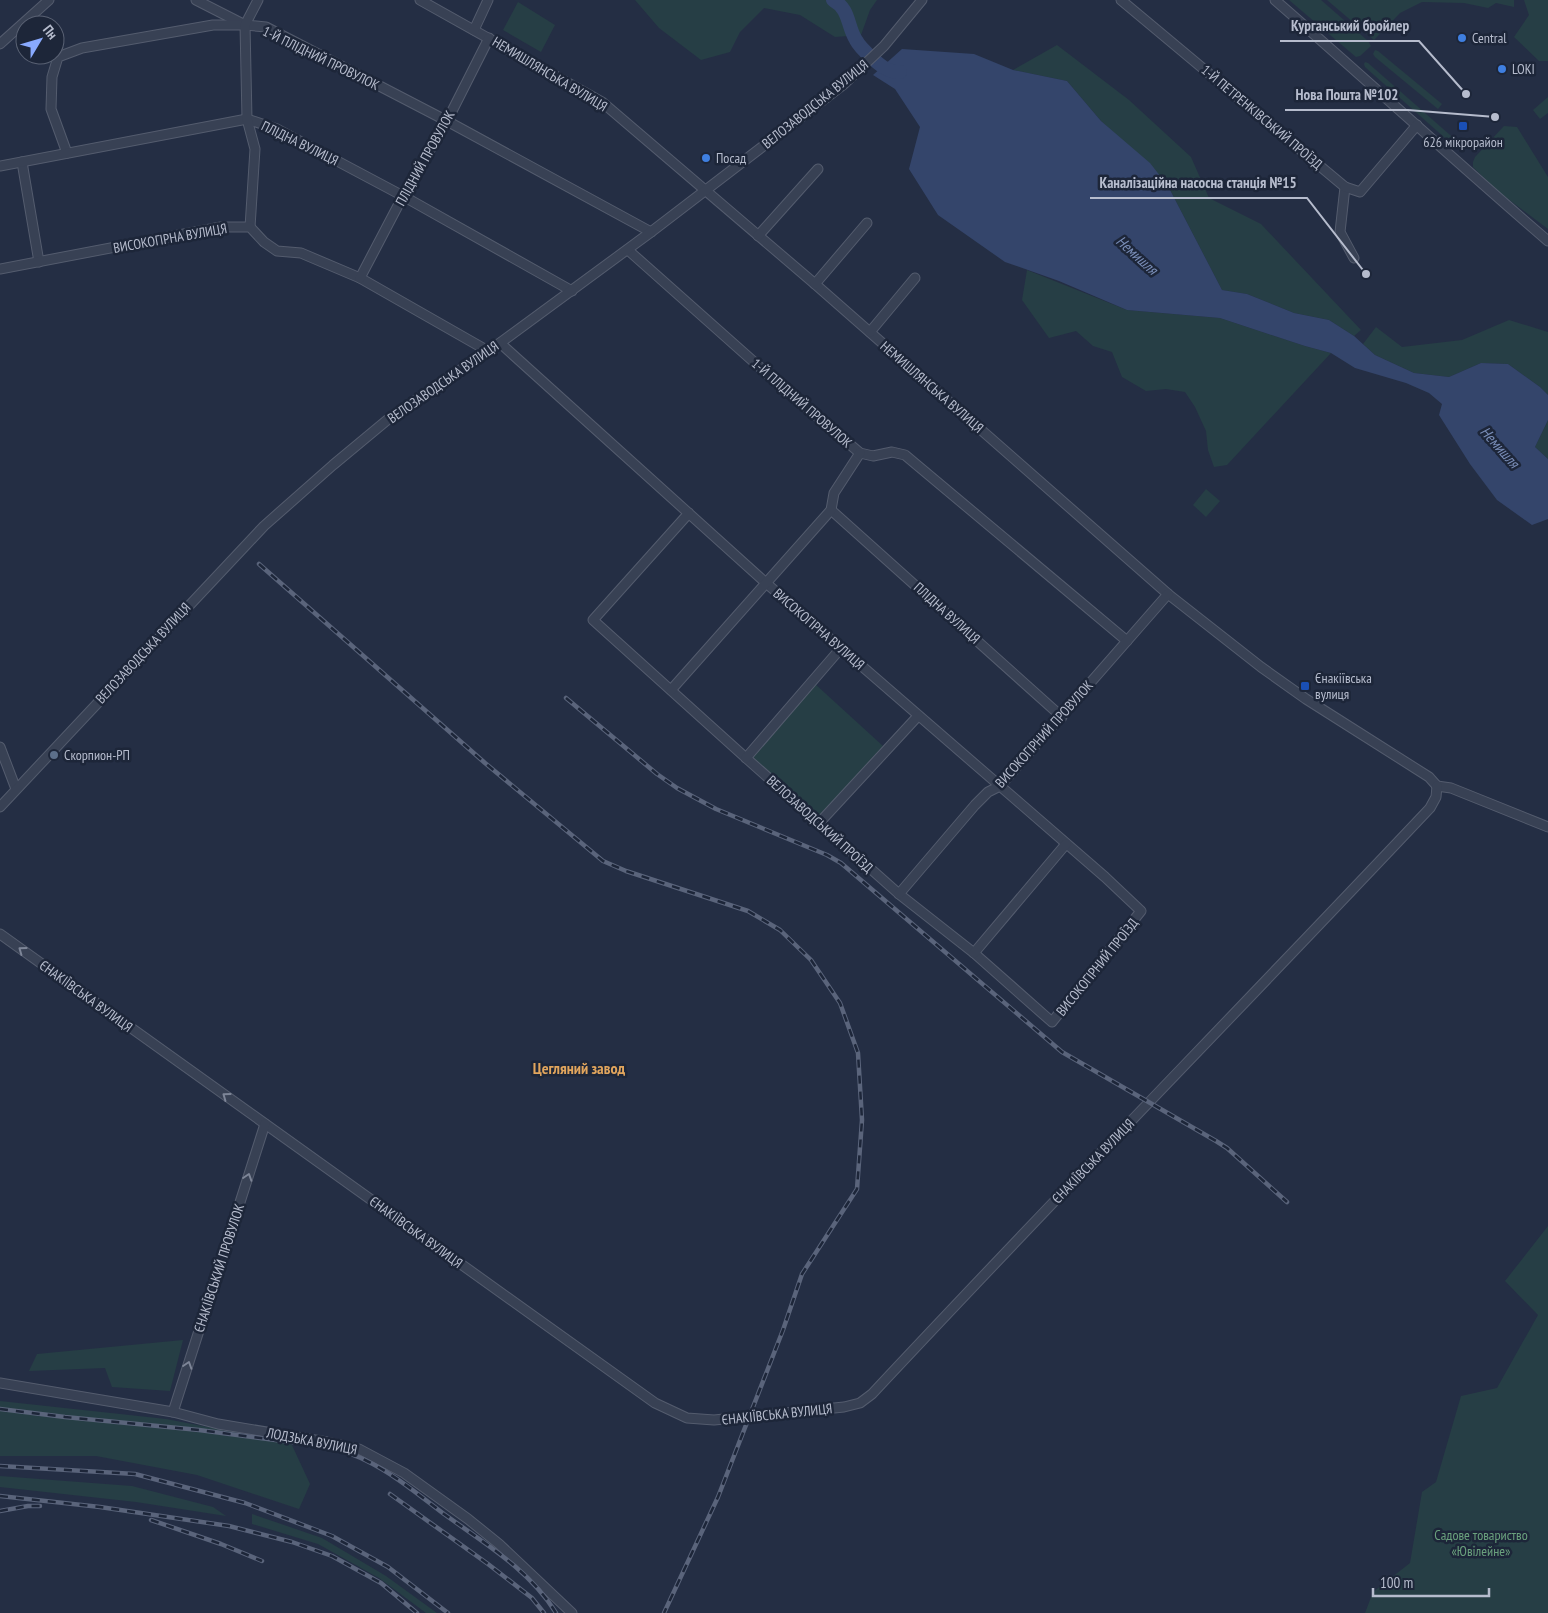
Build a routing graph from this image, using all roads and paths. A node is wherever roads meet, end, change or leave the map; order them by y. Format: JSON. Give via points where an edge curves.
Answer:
{"nodes":[{"id":1,"x":49,"y":0,"type":"edge"},
{"id":2,"x":196,"y":0,"type":"edge"},
{"id":3,"x":258,"y":0,"type":"edge"},
{"id":4,"x":420,"y":0,"type":"edge"},
{"id":5,"x":488,"y":0,"type":"edge"},
{"id":6,"x":922,"y":0,"type":"edge"},
{"id":7,"x":1121,"y":0,"type":"edge"},
{"id":8,"x":1275,"y":0,"type":"edge"},
{"id":9,"x":245,"y":25,"type":"junction"},
{"id":10,"x":474,"y":30,"type":"junction"},
{"id":11,"x":489,"y":38,"type":"junction"},
{"id":12,"x":0,"y":44,"type":"edge"},
{"id":13,"x":247,"y":119,"type":"junction"},
{"id":14,"x":446,"y":121,"type":"junction"},
{"id":15,"x":1417,"y":125,"type":"junction"},
{"id":16,"x":67,"y":153,"type":"junction"},
{"id":17,"x":22,"y":162,"type":"junction"},
{"id":18,"x":0,"y":166,"type":"edge"},
{"id":19,"x":818,"y":168,"type":"dead end"},
{"id":20,"x":1345,"y":187,"type":"junction"},
{"id":21,"x":706,"y":191,"type":"junction"},
{"id":22,"x":403,"y":196,"type":"junction"},
{"id":23,"x":867,"y":223,"type":"dead end"},
{"id":24,"x":250,"y":227,"type":"junction"},
{"id":25,"x":652,"y":232,"type":"junction"},
{"id":26,"x":758,"y":236,"type":"junction"},
{"id":27,"x":1548,"y":241,"type":"edge"},
{"id":28,"x":628,"y":250,"type":"junction"},
{"id":29,"x":1354,"y":258,"type":"dead end"},
{"id":30,"x":39,"y":262,"type":"junction"},
{"id":31,"x":0,"y":269,"type":"edge"},
{"id":32,"x":360,"y":278,"type":"junction"},
{"id":33,"x":915,"y":278,"type":"dead end"},
{"id":34,"x":815,"y":284,"type":"junction"},
{"id":35,"x":572,"y":290,"type":"junction"},
{"id":36,"x":870,"y":332,"type":"junction"},
{"id":37,"x":500,"y":343,"type":"junction"},
{"id":38,"x":488,"y":351,"type":"junction"},
{"id":39,"x":860,"y":452,"type":"junction"},
{"id":40,"x":831,"y":510,"type":"junction"},
{"id":41,"x":689,"y":513,"type":"junction"},
{"id":42,"x":766,"y":583,"type":"junction"},
{"id":43,"x":1168,"y":594,"type":"junction"},
{"id":44,"x":1127,"y":641,"type":"junction"},
{"id":45,"x":840,"y":648,"type":"junction"},
{"id":46,"x":671,"y":690,"type":"junction"},
{"id":47,"x":918,"y":716,"type":"junction"},
{"id":48,"x":1062,"y":716,"type":"junction"},
{"id":49,"x":0,"y":747,"type":"edge"},
{"id":50,"x":746,"y":758,"type":"junction"},
{"id":51,"x":1000,"y":786,"type":"junction"},
{"id":52,"x":1437,"y":786,"type":"junction"},
{"id":53,"x":16,"y":789,"type":"junction"},
{"id":54,"x":0,"y":807,"type":"edge"},
{"id":55,"x":820,"y":822,"type":"junction"},
{"id":56,"x":1548,"y":827,"type":"edge"},
{"id":57,"x":1066,"y":844,"type":"junction"},
{"id":58,"x":899,"y":894,"type":"junction"},
{"id":59,"x":1141,"y":911,"type":"joint"},
{"id":60,"x":0,"y":934,"type":"edge"},
{"id":61,"x":974,"y":953,"type":"junction"},
{"id":62,"x":1052,"y":1022,"type":"joint"},
{"id":63,"x":265,"y":1124,"type":"junction"},
{"id":64,"x":0,"y":1383,"type":"edge"},
{"id":65,"x":173,"y":1412,"type":"junction"},
{"id":66,"x":572,"y":1613,"type":"edge"}],
"edges":[{"from":1,"to":12,"type":"street"},
{"from":2,"to":9,"type":"street"},
{"from":3,"to":9,"type":"street"},
{"from":4,"to":10,"type":"street","name":"НЕМИШЛЯНСЬКА ВУЛИЦЯ"},
{"from":5,"to":10,"type":"street"},
{"from":6,"to":21,"type":"street","name":"ВЕЛОЗАВОДСЬКА ВУЛИЦЯ","via":[[884,46],[843,85]]},
{"from":7,"to":20,"type":"street","name":"1-Й ПЕТРЕНКІВСЬКИЙ ПРОЇЗД"},
{"from":8,"to":15,"type":"street"},
{"from":9,"to":13,"type":"street"},
{"from":9,"to":14,"type":"street","name":"1-Й ПЛІДНИЙ ПРОВУЛОК","via":[[266,27]]},
{"from":9,"to":16,"type":"street","name":"1-Й ПЛІДНИЙ ПРОВУЛОК","via":[[213,25],[82,48],[58,58],[52,77],[51,109]]},
{"from":10,"to":11,"type":"street","name":"НЕМИШЛЯНСЬКА ВУЛИЦЯ"},
{"from":11,"to":14,"type":"street","name":"ПЛІДНИЙ ПРОВУЛОК"},
{"from":11,"to":21,"type":"street","name":"НЕМИШЛЯНСЬКА ВУЛИЦЯ","via":[[602,102]]},
{"from":13,"to":16,"type":"street","name":"ПЛІДНА ВУЛИЦЯ"},
{"from":13,"to":22,"type":"street","name":"ПЛІДНА ВУЛИЦЯ","via":[[277,129]]},
{"from":13,"to":24,"type":"street","via":[[255,149]]},
{"from":14,"to":22,"type":"street","name":"ПЛІДНИЙ ПРОВУЛОК"},
{"from":14,"to":25,"type":"street","name":"1-Й ПЛІДНИЙ ПРОВУЛОК"},
{"from":15,"to":20,"type":"street","via":[[1360,192]]},
{"from":15,"to":27,"type":"street"},
{"from":16,"to":17,"type":"street","name":"ПЛІДНА ВУЛИЦЯ"},
{"from":17,"to":18,"type":"street","name":"ПЛІДНА ВУЛИЦЯ"},
{"from":17,"to":30,"type":"street"},
{"from":19,"to":26,"type":"street"},
{"from":20,"to":29,"type":"street","via":[[1340,232]]},
{"from":21,"to":25,"type":"street","name":"ВЕЛОЗАВОДСЬКА ВУЛИЦЯ"},
{"from":21,"to":26,"type":"street","name":"НЕМИШЛЯНСЬКА ВУЛИЦЯ"},
{"from":22,"to":32,"type":"street","name":"ПЛІДНИЙ ПРОВУЛОК"},
{"from":22,"to":35,"type":"street","name":"ПЛІДНА ВУЛИЦЯ"},
{"from":23,"to":34,"type":"street"},
{"from":24,"to":30,"type":"street","name":"ВИСОКОГІРНА ВУЛИЦЯ","via":[[221,227]]},
{"from":24,"to":32,"type":"street","via":[[277,251],[301,253]]},
{"from":25,"to":28,"type":"street","name":"ВЕЛОЗАВОДСЬКА ВУЛИЦЯ"},
{"from":26,"to":34,"type":"street","name":"НЕМИШЛЯНСЬКА ВУЛИЦЯ"},
{"from":28,"to":35,"type":"street","name":"ВЕЛОЗАВОДСЬКА ВУЛИЦЯ"},
{"from":28,"to":39,"type":"street","name":"1-Й ПЛІДНИЙ ПРОВУЛОК"},
{"from":30,"to":31,"type":"street","name":"ВИСОКОГІРНА ВУЛИЦЯ"},
{"from":32,"to":38,"type":"street"},
{"from":33,"to":36,"type":"street"},
{"from":34,"to":36,"type":"street","name":"НЕМИШЛЯНСЬКА ВУЛИЦЯ"},
{"from":35,"to":37,"type":"street","name":"ВЕЛОЗАВОДСЬКА ВУЛИЦЯ"},
{"from":36,"to":43,"type":"street","name":"НЕМИШЛЯНСЬКА ВУЛИЦЯ"},
{"from":37,"to":38,"type":"street","name":"ВЕЛОЗАВОДСЬКА ВУЛИЦЯ"},
{"from":37,"to":41,"type":"street","name":"ВИСОКОГІРНА ВУЛИЦЯ"},
{"from":38,"to":53,"type":"street","name":"ВЕЛОЗАВОДСЬКА ВУЛИЦЯ","via":[[392,416],[264,526]]},
{"from":39,"to":40,"type":"street","via":[[834,493]]},
{"from":39,"to":44,"type":"street","name":"1-Й ПЛІДНИЙ ПРОВУЛОК","via":[[873,456],[892,452],[905,455]]},
{"from":40,"to":42,"type":"street"},
{"from":40,"to":48,"type":"street","name":"ПЛІДНА ВУЛИЦЯ"},
{"from":41,"to":42,"type":"street","name":"ВИСОКОГІРНА ВУЛИЦЯ"},
{"from":41,"to":46,"type":"street","name":"ВЕЛОЗАВОДСЬКИЙ ПРОЇЗД","via":[[594,620]]},
{"from":42,"to":45,"type":"street","name":"ВИСОКОГІРНА ВУЛИЦЯ"},
{"from":42,"to":46,"type":"street"},
{"from":43,"to":44,"type":"street","name":"ВИСОКОГІРНИЙ ПРОВУЛОК"},
{"from":43,"to":52,"type":"street","name":"НЕМИШЛЯНСЬКА ВУЛИЦЯ","via":[[1261,667],[1429,777]]},
{"from":44,"to":48,"type":"street","name":"ВИСОКОГІРНИЙ ПРОВУЛОК"},
{"from":45,"to":47,"type":"street","name":"ВИСОКОГІРНА ВУЛИЦЯ"},
{"from":45,"to":50,"type":"street"},
{"from":46,"to":50,"type":"street","name":"ВЕЛОЗАВОДСЬКИЙ ПРОЇЗД"},
{"from":47,"to":51,"type":"street","name":"ВИСОКОГІРНА ВУЛИЦЯ"},
{"from":47,"to":55,"type":"street"},
{"from":48,"to":51,"type":"street","name":"ВИСОКОГІРНИЙ ПРОВУЛОК"},
{"from":49,"to":53,"type":"street"},
{"from":50,"to":55,"type":"street","name":"ВЕЛОЗАВОДСЬКИЙ ПРОЇЗД"},
{"from":51,"to":57,"type":"street","name":"ВИСОКОГІРНА ВУЛИЦЯ"},
{"from":51,"to":58,"type":"street","name":"ВИСОКОГІРНИЙ ПРОВУЛОК","via":[[975,805]]},
{"from":52,"to":56,"type":"street","via":[[1459,791]]},
{"from":52,"to":63,"type":"street","name":"ЄНАКІЇВСЬКА ВУЛИЦЯ","via":[[1430,808],[860,1403],[714,1420],[687,1418],[655,1403]]},
{"from":53,"to":54,"type":"street","name":"ВЕЛОЗАВОДСЬКА ВУЛИЦЯ"},
{"from":55,"to":58,"type":"street","name":"ВЕЛОЗАВОДСЬКИЙ ПРОЇЗД"},
{"from":57,"to":59,"type":"street","name":"ВИСОКОГІРНА ВУЛИЦЯ"},
{"from":57,"to":61,"type":"street"},
{"from":58,"to":61,"type":"street","name":"ВЕЛОЗАВОДСЬКИЙ ПРОЇЗД"},
{"from":59,"to":62,"type":"street","name":"ВИСОКОГІРНИЙ ПРОЇЗД"},
{"from":63,"to":60,"type":"street","name":"ЄНАКІЇВСЬКА ВУЛИЦЯ","one_way":true},
{"from":61,"to":62,"type":"street","name":"ВЕЛОЗАВОДСЬКИЙ ПРОЇЗД"},
{"from":65,"to":63,"type":"street","name":"ЄНАКІЇВСЬКИЙ ПРОВУЛОК","one_way":true},
{"from":64,"to":65,"type":"street","name":"ЛОДЗЬКА ВУЛИЦЯ"},
{"from":65,"to":66,"type":"street","name":"ЛОДЗЬКА ВУЛИЦЯ","via":[[218,1424],[359,1449],[404,1473],[468,1519]]}]}
